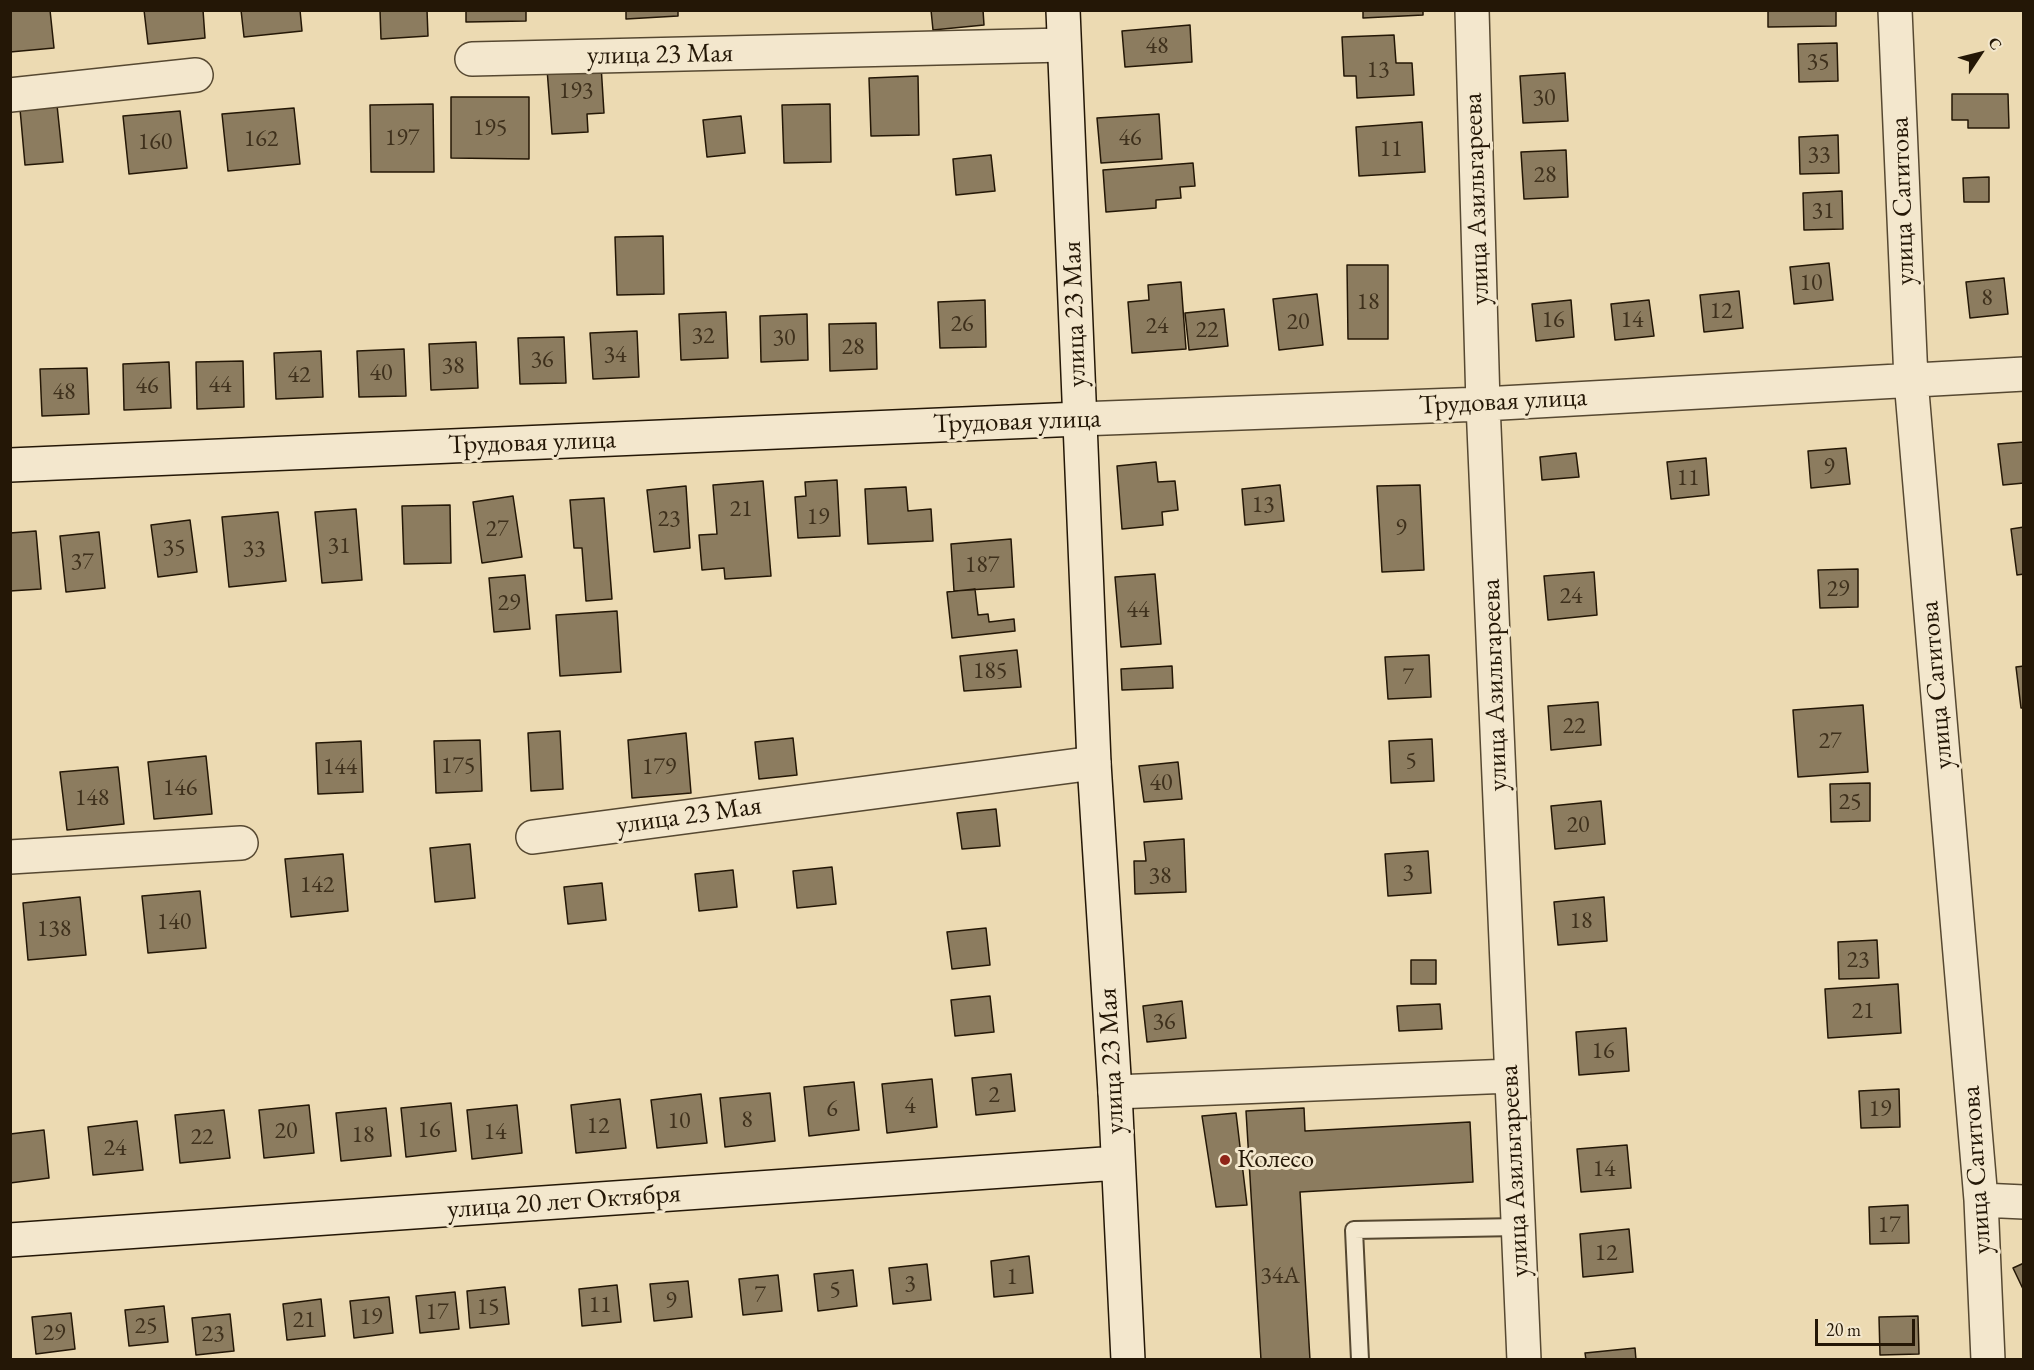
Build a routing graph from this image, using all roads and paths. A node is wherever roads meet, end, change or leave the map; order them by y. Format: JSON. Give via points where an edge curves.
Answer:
{"nodes":[{"id":1,"x":1063,"y":10,"type":"edge"},
{"id":2,"x":1472,"y":10,"type":"edge"},
{"id":3,"x":1895,"y":10,"type":"edge"},
{"id":4,"x":1064,"y":45,"type":"junction"},
{"id":5,"x":472,"y":59,"type":"dead end"},
{"id":6,"x":196,"y":75,"type":"dead end"},
{"id":7,"x":10,"y":95,"type":"edge"},
{"id":8,"x":2024,"y":374,"type":"edge"},
{"id":9,"x":1911,"y":380,"type":"junction"},
{"id":10,"x":1483,"y":404,"type":"junction"},
{"id":11,"x":1079,"y":419,"type":"junction"},
{"id":12,"x":10,"y":465,"type":"edge"},
{"id":13,"x":1094,"y":763,"type":"junction"},
{"id":14,"x":533,"y":837,"type":"dead end"},
{"id":15,"x":241,"y":843,"type":"dead end"},
{"id":16,"x":10,"y":857,"type":"edge"},
{"id":17,"x":1511,"y":1076,"type":"junction"},
{"id":18,"x":1115,"y":1092,"type":"junction"},
{"id":19,"x":1118,"y":1163,"type":"junction"},
{"id":20,"x":1981,"y":1200,"type":"junction"},
{"id":21,"x":2024,"y":1202,"type":"edge"},
{"id":22,"x":1518,"y":1227,"type":"junction"},
{"id":23,"x":10,"y":1240,"type":"edge"},
{"id":24,"x":1128,"y":1359,"type":"edge"},
{"id":25,"x":1360,"y":1359,"type":"edge"},
{"id":26,"x":1524,"y":1359,"type":"edge"},
{"id":27,"x":1988,"y":1359,"type":"edge"}],
"edges":[{"from":1,"to":4,"type":"street","name":"улица 23 Мая"},
{"from":2,"to":10,"type":"street","name":"улица Азильгареева"},
{"from":3,"to":9,"type":"street","name":"улица Сагитова"},
{"from":4,"to":5,"type":"street","name":"улица 23 Мая"},
{"from":4,"to":11,"type":"street","name":"улица 23 Мая"},
{"from":6,"to":7,"type":"street"},
{"from":8,"to":9,"type":"street","name":"Трудовая улица"},
{"from":9,"to":10,"type":"street","name":"Трудовая улица"},
{"from":9,"to":20,"type":"street","name":"улица Сагитова"},
{"from":10,"to":11,"type":"street","name":"Трудовая улица"},
{"from":10,"to":17,"type":"street","name":"улица Азильгареева"},
{"from":11,"to":12,"type":"street","name":"Трудовая улица"},
{"from":11,"to":13,"type":"street","name":"улица 23 Мая"},
{"from":13,"to":14,"type":"street","name":"улица 23 Мая"},
{"from":13,"to":18,"type":"street","name":"улица 23 Мая"},
{"from":15,"to":16,"type":"street"},
{"from":17,"to":18,"type":"street"},
{"from":17,"to":22,"type":"street","name":"улица Азильгареева"},
{"from":18,"to":19,"type":"street","name":"улица 23 Мая"},
{"from":19,"to":23,"type":"street","name":"улица 20 лет Октября"},
{"from":19,"to":24,"type":"street","name":"улица 23 Мая"},
{"from":20,"to":21,"type":"street"},
{"from":20,"to":27,"type":"street","name":"улица Сагитова"},
{"from":22,"to":25,"type":"lane","via":[[1354,1230]]},
{"from":22,"to":26,"type":"street","name":"улица Азильгареева"}]}
